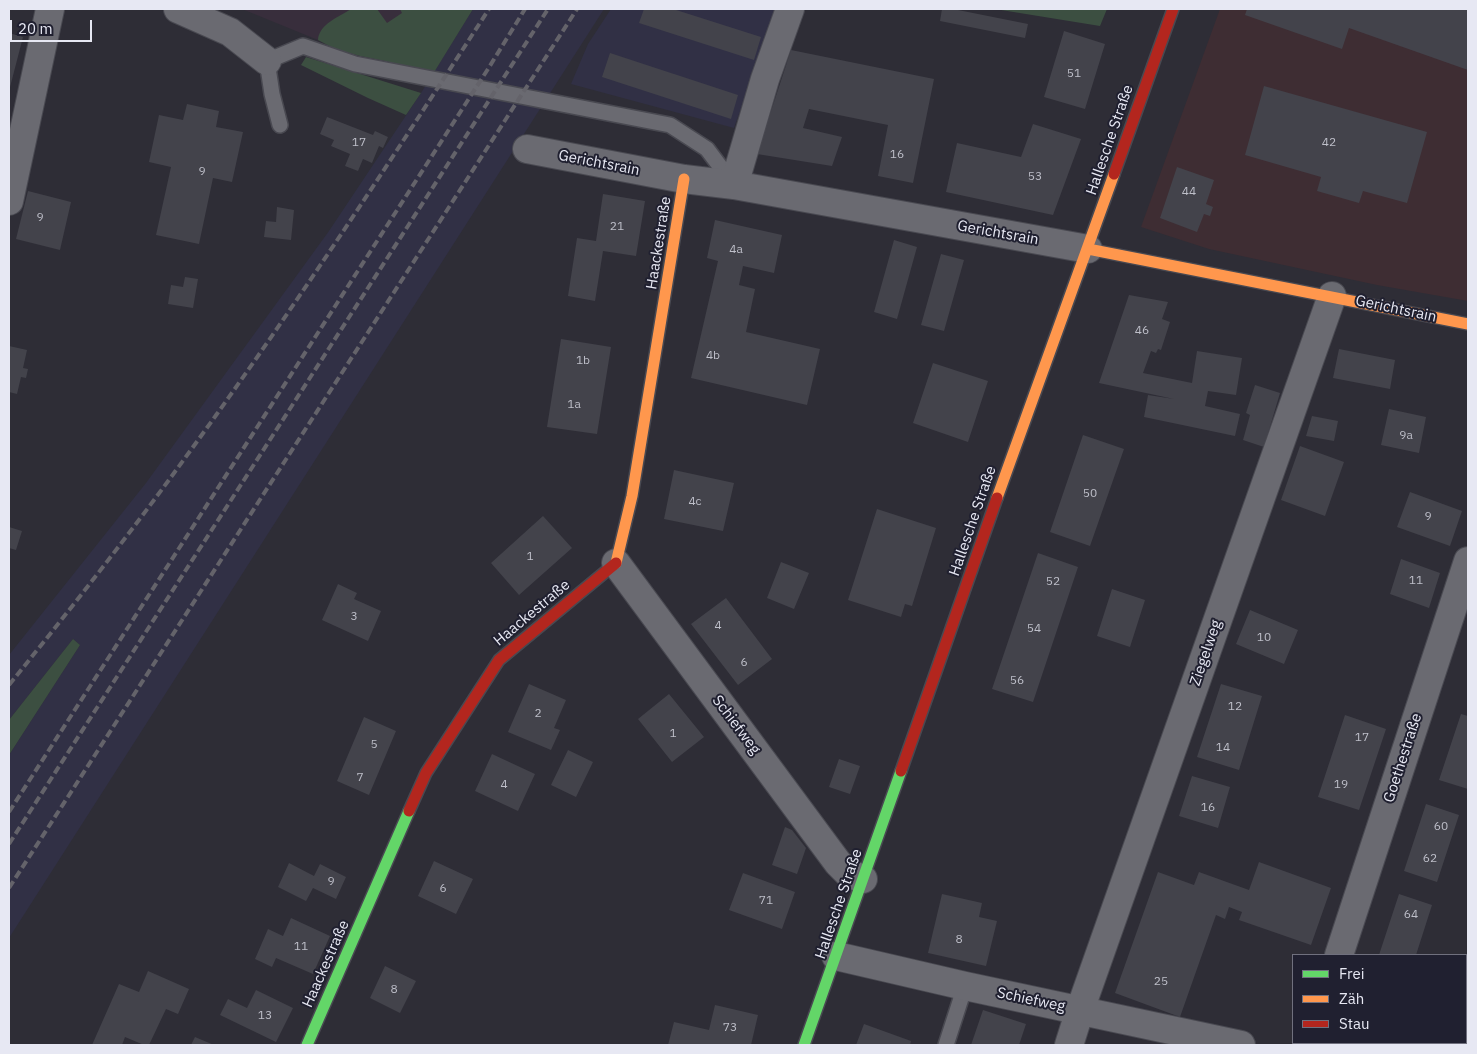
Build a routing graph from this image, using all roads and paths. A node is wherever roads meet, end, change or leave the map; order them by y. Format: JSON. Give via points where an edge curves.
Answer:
{"nodes":[{"id":1,"x":50,"y":9,"type":"edge"},
{"id":2,"x":178,"y":9,"type":"edge"},
{"id":3,"x":790,"y":9,"type":"edge"},
{"id":4,"x":1173,"y":9,"type":"edge"},
{"id":5,"x":267,"y":61,"type":"junction"},
{"id":6,"x":280,"y":125,"type":"dead end"},
{"id":7,"x":527,"y":149,"type":"dead end"},
{"id":8,"x":684,"y":179,"type":"junction"},
{"id":9,"x":734,"y":185,"type":"junction"},
{"id":10,"x":9,"y":201,"type":"edge"},
{"id":11,"x":1088,"y":249,"type":"junction"},
{"id":12,"x":1332,"y":296,"type":"junction"},
{"id":13,"x":1468,"y":324,"type":"edge"},
{"id":14,"x":1468,"y":561,"type":"edge"},
{"id":15,"x":616,"y":563,"type":"junction"},
{"id":16,"x":863,"y":879,"type":"junction"},
{"id":17,"x":1338,"y":954,"type":"edge"},
{"id":18,"x":836,"y":956,"type":"junction"},
{"id":19,"x":965,"y":986,"type":"junction"},
{"id":20,"x":1080,"y":1010,"type":"junction"},
{"id":21,"x":307,"y":1045,"type":"edge"},
{"id":22,"x":804,"y":1045,"type":"edge"},
{"id":23,"x":946,"y":1045,"type":"edge"},
{"id":24,"x":1069,"y":1045,"type":"edge"},
{"id":25,"x":1241,"y":1045,"type":"edge"}],
"edges":[{"from":1,"to":10,"type":"street"},
{"from":2,"to":5,"type":"street","via":[[230,32]]},
{"from":3,"to":9,"type":"street","via":[[765,79]]},
{"from":4,"to":11,"type":"street","name":"Hallesche Straße"},
{"from":5,"to":6,"type":"lane"},
{"from":5,"to":9,"type":"lane","via":[[303,46],[355,64],[670,125],[707,149]]},
{"from":7,"to":8,"type":"street","name":"Gerichtsrain"},
{"from":8,"to":9,"type":"street","name":"Gerichtsrain"},
{"from":8,"to":15,"type":"street","name":"Haackestraße","via":[[632,496]]},
{"from":9,"to":11,"type":"street","name":"Gerichtsrain"},
{"from":11,"to":12,"type":"street","name":"Gerichtsrain"},
{"from":11,"to":16,"type":"street","name":"Hallesche Straße"},
{"from":12,"to":13,"type":"street","name":"Gerichtsrain"},
{"from":12,"to":20,"type":"street","name":"Ziegelweg"},
{"from":14,"to":17,"type":"street","name":"Goethestraße"},
{"from":15,"to":16,"type":"street","name":"Schiefweg","via":[[838,863],[848,873]]},
{"from":15,"to":21,"type":"street","name":"Haackestraße","via":[[499,660],[426,772]]},
{"from":16,"to":18,"type":"street","name":"Hallesche Straße"},
{"from":18,"to":19,"type":"street","name":"Schiefweg"},
{"from":18,"to":22,"type":"street","name":"Hallesche Straße"},
{"from":19,"to":20,"type":"street","name":"Schiefweg"},
{"from":19,"to":23,"type":"lane"},
{"from":20,"to":24,"type":"street","name":"Schiefweg"},
{"from":20,"to":25,"type":"street","name":"Schiefweg"}]}
